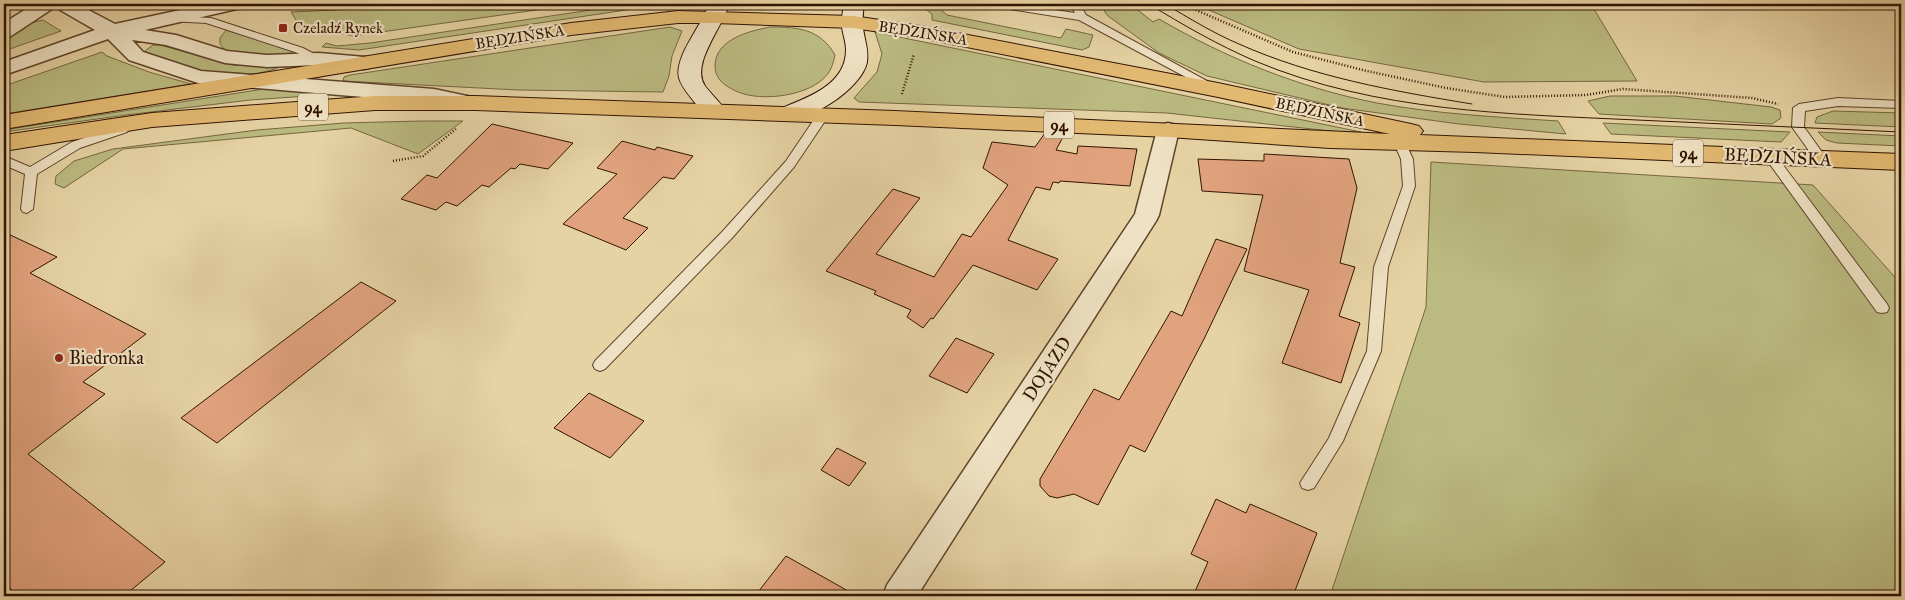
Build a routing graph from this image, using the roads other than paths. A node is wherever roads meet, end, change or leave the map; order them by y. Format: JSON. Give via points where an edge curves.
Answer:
{"nodes":[{"id":1,"x":47,"y":4,"type":"edge"},
{"id":2,"x":63,"y":4,"type":"edge"},
{"id":3,"x":234,"y":4,"type":"edge"},
{"id":4,"x":1006,"y":4,"type":"edge"},
{"id":5,"x":1075,"y":4,"type":"edge"},
{"id":6,"x":717,"y":10,"type":"edge"},
{"id":7,"x":853,"y":13,"type":"edge"},
{"id":8,"x":1082,"y":17,"type":"junction"},
{"id":9,"x":169,"y":18,"type":"junction"},
{"id":10,"x":112,"y":31,"type":"junction"},
{"id":11,"x":4,"y":32,"type":"edge"},
{"id":12,"x":319,"y":59,"type":"junction"},
{"id":13,"x":365,"y":63,"type":"junction"},
{"id":14,"x":4,"y":69,"type":"edge"},
{"id":15,"x":248,"y":82,"type":"junction"},
{"id":16,"x":1218,"y":90,"type":"junction"},
{"id":17,"x":475,"y":103,"type":"junction"},
{"id":18,"x":1901,"y":105,"type":"edge"},
{"id":19,"x":713,"y":110,"type":"junction"},
{"id":20,"x":786,"y":114,"type":"junction"},
{"id":21,"x":823,"y":115,"type":"junction"},
{"id":22,"x":152,"y":120,"type":"junction"},
{"id":23,"x":4,"y":122,"type":"edge"},
{"id":24,"x":1168,"y":130,"type":"junction"},
{"id":25,"x":4,"y":143,"type":"edge"},
{"id":26,"x":1400,"y":143,"type":"junction"},
{"id":27,"x":1475,"y":144,"type":"junction"},
{"id":28,"x":1770,"y":156,"type":"junction"},
{"id":29,"x":1821,"y":158,"type":"junction"},
{"id":30,"x":4,"y":160,"type":"edge"},
{"id":31,"x":1901,"y":162,"type":"edge"},
{"id":32,"x":31,"y":172,"type":"junction"},
{"id":33,"x":27,"y":209,"type":"dead end"},
{"id":34,"x":1882,"y":308,"type":"dead end"},
{"id":35,"x":600,"y":365,"type":"dead end"},
{"id":36,"x":1308,"y":483,"type":"dead end"},
{"id":37,"x":899,"y":596,"type":"edge"}],
"edges":[{"from":1,"to":11,"type":"street"},
{"from":2,"to":10,"type":"street","name":"BĘDZIŃSKA"},
{"from":3,"to":9,"type":"street"},
{"from":4,"to":8,"type":"lane"},
{"from":5,"to":8,"type":"lane"},
{"from":6,"to":7,"type":"main road","name":"BĘDZIŃSKA","number":"94"},
{"from":6,"to":13,"type":"main road","name":"BĘDZIŃSKA","number":"94","via":[[571,29]]},
{"from":6,"to":19,"type":"street","via":[[691,60],[690,77]]},
{"from":7,"to":16,"type":"main road","name":"BĘDZIŃSKA","number":"94","via":[[921,32]]},
{"from":7,"to":20,"type":"street","via":[[857,50],[852,74],[822,99]]},
{"from":8,"to":16,"type":"lane"},
{"from":9,"to":10,"type":"street"},
{"from":9,"to":12,"type":"lane","via":[[207,20]]},
{"from":10,"to":12,"type":"street","name":"BĘDZIŃSKA","via":[[169,39],[224,57],[267,61]]},
{"from":10,"to":14,"type":"street"},
{"from":10,"to":15,"type":"street","name":"BĘDZIŃSKA","via":[[136,56],[198,77]]},
{"from":12,"to":13,"type":"street","name":"BĘDZIŃSKA"},
{"from":13,"to":15,"type":"main road","name":"BĘDZIŃSKA","number":"94"},
{"from":15,"to":17,"type":"street","name":"BĘDZIŃSKA","via":[[434,96]]},
{"from":15,"to":23,"type":"main road","number":"94"},
{"from":16,"to":27,"type":"main road","name":"BĘDZIŃSKA","number":"94"},
{"from":17,"to":19,"type":"main road","name":"BĘDZIŃSKA","number":"94"},
{"from":17,"to":22,"type":"main road","number":"94","via":[[375,103]]},
{"from":18,"to":29,"type":"lane","via":[[1838,102],[1798,108],[1798,127]]},
{"from":19,"to":20,"type":"main road","number":"94"},
{"from":20,"to":21,"type":"main road","name":"BĘDZIŃSKA","number":"94"},
{"from":21,"to":24,"type":"main road","name":"BĘDZIŃSKA","number":"94"},
{"from":21,"to":35,"type":"lane","via":[[790,164],[733,228]]},
{"from":22,"to":25,"type":"main road","number":"94"},
{"from":22,"to":32,"type":"lane","via":[[76,144]]},
{"from":24,"to":26,"type":"main road","name":"BĘDZIŃSKA","number":"94"},
{"from":24,"to":37,"type":"street","name":"DOJAZD","via":[[1147,215]]},
{"from":26,"to":27,"type":"main road","name":"BĘDZIŃSKA","number":"94"},
{"from":26,"to":36,"type":"lane","via":[[1407,159],[1409,186],[1381,267],[1374,351],[1335,442]]},
{"from":27,"to":28,"type":"main road","name":"BĘDZIŃSKA","number":"94"},
{"from":28,"to":29,"type":"main road","name":"BĘDZIŃSKA","number":"94"},
{"from":28,"to":34,"type":"lane"},
{"from":29,"to":31,"type":"main road","name":"BĘDZIŃSKA","number":"94"},
{"from":30,"to":32,"type":"lane"},
{"from":32,"to":33,"type":"lane"}]}
